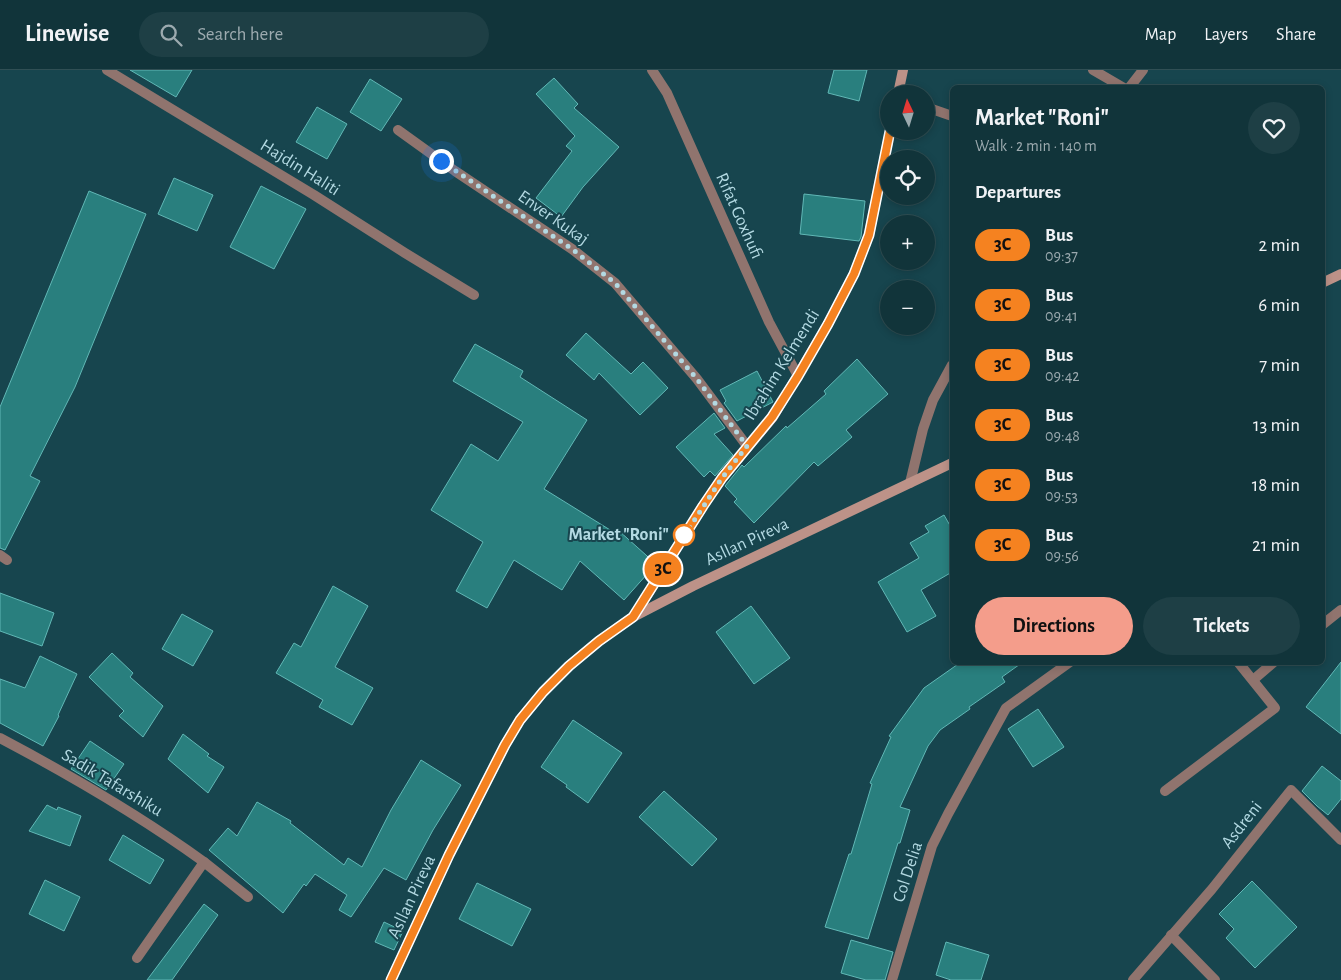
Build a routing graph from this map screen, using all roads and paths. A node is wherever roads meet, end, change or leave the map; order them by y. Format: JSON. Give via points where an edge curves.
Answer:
{"nodes":[{"id":1,"x":108,"y":70,"type":"edge"},
{"id":2,"x":652,"y":70,"type":"edge"},
{"id":3,"x":903,"y":70,"type":"edge"},
{"id":4,"x":1093,"y":70,"type":"edge"},
{"id":5,"x":1143,"y":70,"type":"edge"},
{"id":6,"x":900,"y":85,"type":"edge"},
{"id":7,"x":1119,"y":85,"type":"edge"},
{"id":8,"x":1131,"y":85,"type":"edge"},
{"id":9,"x":935,"y":110,"type":"edge"},
{"id":10,"x":950,"y":115,"type":"edge"},
{"id":11,"x":398,"y":130,"type":"dead end"},
{"id":12,"x":888,"y":140,"type":"edge"},
{"id":13,"x":1341,"y":274,"type":"edge"},
{"id":14,"x":1325,"y":282,"type":"edge"},
{"id":15,"x":474,"y":295,"type":"dead end"},
{"id":16,"x":950,"y":368,"type":"edge"},
{"id":17,"x":798,"y":376,"type":"junction"},
{"id":18,"x":747,"y":446,"type":"junction"},
{"id":19,"x":950,"y":464,"type":"edge"},
{"id":20,"x":910,"y":483,"type":"junction"},
{"id":21,"x":1341,"y":610,"type":"edge"},
{"id":22,"x":633,"y":617,"type":"junction"},
{"id":23,"x":1325,"y":622,"type":"edge"},
{"id":24,"x":1066,"y":665,"type":"edge"},
{"id":25,"x":1240,"y":665,"type":"edge"},
{"id":26,"x":1270,"y":665,"type":"edge"},
{"id":27,"x":1252,"y":680,"type":"junction"},
{"id":28,"x":0,"y":738,"type":"edge"},
{"id":29,"x":1165,"y":791,"type":"dead end"},
{"id":30,"x":1341,"y":840,"type":"edge"},
{"id":31,"x":204,"y":862,"type":"junction"},
{"id":32,"x":248,"y":897,"type":"dead end"},
{"id":33,"x":1171,"y":935,"type":"junction"},
{"id":34,"x":137,"y":958,"type":"dead end"},
{"id":35,"x":391,"y":980,"type":"edge"},
{"id":36,"x":892,"y":980,"type":"edge"},
{"id":37,"x":1133,"y":980,"type":"edge"},
{"id":38,"x":1215,"y":980,"type":"edge"}],
"edges":[{"from":1,"to":15,"type":"street","name":"Hajdin Haliti"},
{"from":2,"to":17,"type":"street","name":"Rifat Goxhufi","via":[[667,93],[769,322]]},
{"from":3,"to":6,"type":"street"},
{"from":4,"to":7,"type":"street"},
{"from":5,"to":8,"type":"street"},
{"from":9,"to":10,"type":"street"},
{"from":11,"to":18,"type":"street","name":"Enver Kukaj","via":[[572,249],[615,283],[697,379]]},
{"from":12,"to":17,"type":"street","name":"Ibrahim Kelmendi","via":[[869,235],[854,274]]},
{"from":13,"to":14,"type":"street"},
{"from":16,"to":20,"type":"street","via":[[933,400]]},
{"from":17,"to":18,"type":"street","name":"Ibrahim Kelmendi","via":[[772,417]]},
{"from":18,"to":22,"type":"street","name":"Ibrahim Kelmendi","via":[[703,506]]},
{"from":19,"to":20,"type":"street","name":"Asllan Pireva"},
{"from":20,"to":22,"type":"street","name":"Asllan Pireva"},
{"from":21,"to":23,"type":"street"},
{"from":22,"to":35,"type":"street","name":"Asllan Pireva","via":[[569,666],[520,720],[449,855]]},
{"from":24,"to":36,"type":"street","name":"Col Delia","via":[[1006,708],[932,846]]},
{"from":25,"to":27,"type":"street"},
{"from":26,"to":27,"type":"street"},
{"from":27,"to":29,"type":"street","via":[[1275,708]]},
{"from":28,"to":31,"type":"street","name":"Sadik Tafarshiku","via":[[103,795],[165,833]]},
{"from":30,"to":33,"type":"street","name":"Asdreni","via":[[1291,790]]},
{"from":31,"to":32,"type":"street","name":"Sadik Tafarshiku"},
{"from":31,"to":34,"type":"street"},
{"from":33,"to":37,"type":"street","name":"Asdreni"},
{"from":33,"to":38,"type":"street"}]}
